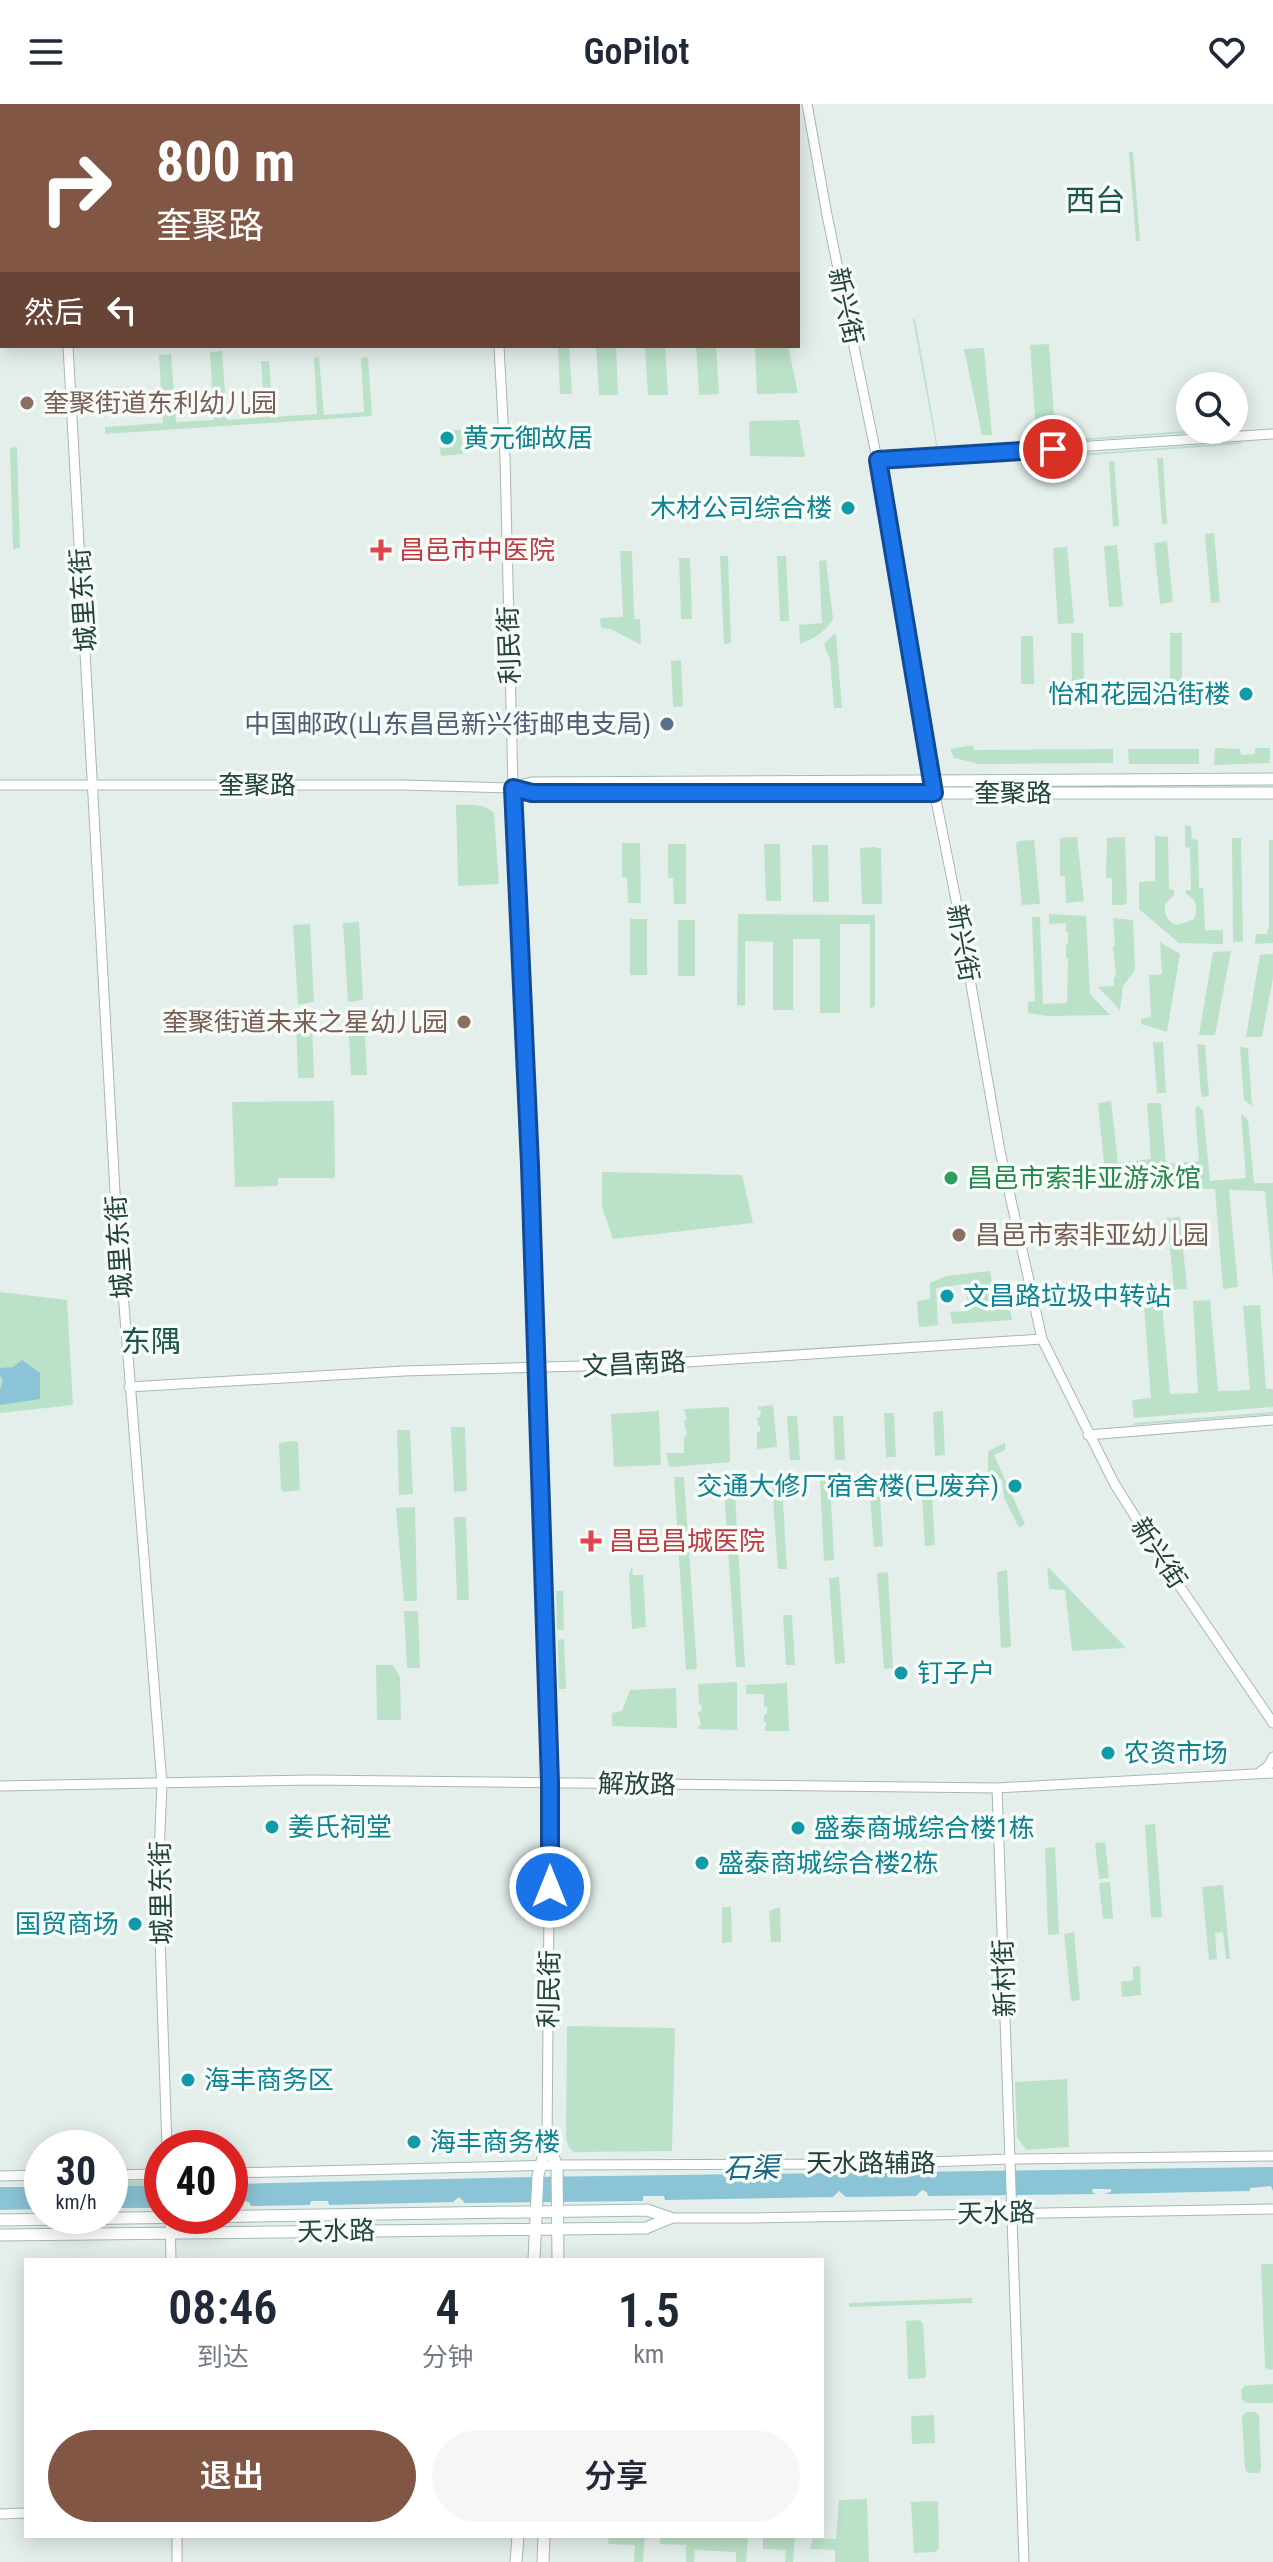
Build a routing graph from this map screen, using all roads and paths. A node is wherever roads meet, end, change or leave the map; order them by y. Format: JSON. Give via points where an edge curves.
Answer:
{"nodes":[{"id":1,"x":807,"y":104,"type":"edge"},
{"id":2,"x":68,"y":348,"type":"edge"},
{"id":3,"x":499,"y":348,"type":"edge"},
{"id":4,"x":1273,"y":434,"type":"edge"},
{"id":5,"x":878,"y":460,"type":"junction"},
{"id":6,"x":1273,"y":779,"type":"edge"},
{"id":7,"x":932,"y":780,"type":"junction"},
{"id":8,"x":0,"y":785,"type":"edge"},
{"id":9,"x":92,"y":785,"type":"junction"},
{"id":10,"x":513,"y":788,"type":"junction"},
{"id":11,"x":934,"y":793,"type":"junction"},
{"id":12,"x":1273,"y":793,"type":"edge"},
{"id":13,"x":1042,"y":1339,"type":"junction"},
{"id":14,"x":536,"y":1369,"type":"junction"},
{"id":15,"x":129,"y":1387,"type":"junction"},
{"id":16,"x":1273,"y":1420,"type":"edge"},
{"id":17,"x":1088,"y":1435,"type":"junction"},
{"id":18,"x":1273,"y":1723,"type":"edge"},
{"id":19,"x":1273,"y":1757,"type":"edge"},
{"id":20,"x":1273,"y":1773,"type":"edge"},
{"id":21,"x":1257,"y":1774,"type":"junction"},
{"id":22,"x":1273,"y":1779,"type":"edge"},
{"id":23,"x":550,"y":1783,"type":"junction"},
{"id":24,"x":162,"y":1784,"type":"junction"},
{"id":25,"x":0,"y":1786,"type":"edge"},
{"id":26,"x":997,"y":1788,"type":"junction"},
{"id":27,"x":166,"y":2130,"type":"edge"},
{"id":28,"x":547,"y":2144,"type":"junction"},
{"id":29,"x":1273,"y":2156,"type":"edge"},
{"id":30,"x":1010,"y":2164,"type":"junction"},
{"id":31,"x":538,"y":2170,"type":"junction"},
{"id":32,"x":557,"y":2170,"type":"junction"},
{"id":33,"x":248,"y":2173,"type":"edge"},
{"id":34,"x":24,"y":2175,"type":"edge"},
{"id":35,"x":0,"y":2176,"type":"edge"},
{"id":36,"x":538,"y":2207,"type":"junction"},
{"id":37,"x":558,"y":2208,"type":"junction"},
{"id":38,"x":1273,"y":2209,"type":"edge"},
{"id":39,"x":1011,"y":2213,"type":"junction"},
{"id":40,"x":248,"y":2215,"type":"edge"},
{"id":41,"x":144,"y":2217,"type":"edge"},
{"id":42,"x":670,"y":2218,"type":"junction"},
{"id":43,"x":0,"y":2220,"type":"edge"},
{"id":44,"x":536,"y":2229,"type":"junction"},
{"id":45,"x":559,"y":2230,"type":"junction"},
{"id":46,"x":248,"y":2232,"type":"edge"},
{"id":47,"x":144,"y":2233,"type":"edge"},
{"id":48,"x":170,"y":2234,"type":"edge"},
{"id":49,"x":0,"y":2235,"type":"edge"},
{"id":50,"x":171,"y":2258,"type":"edge"},
{"id":51,"x":534,"y":2258,"type":"edge"},
{"id":52,"x":558,"y":2258,"type":"edge"},
{"id":53,"x":24,"y":2513,"type":"edge"},
{"id":54,"x":0,"y":2514,"type":"edge"},
{"id":55,"x":177,"y":2538,"type":"edge"},
{"id":56,"x":518,"y":2538,"type":"edge"},
{"id":57,"x":544,"y":2538,"type":"edge"},
{"id":58,"x":177,"y":2562,"type":"edge"},
{"id":59,"x":516,"y":2562,"type":"edge"},
{"id":60,"x":543,"y":2562,"type":"edge"},
{"id":61,"x":1024,"y":2562,"type":"edge"}],
"edges":[{"from":1,"to":5,"type":"street","name":"新兴街"},
{"from":2,"to":9,"type":"street","name":"城里东街"},
{"from":3,"to":10,"type":"street","name":"利民街"},
{"from":4,"to":5,"type":"street"},
{"from":5,"to":7,"type":"street","name":"新兴街"},
{"from":6,"to":7,"type":"main road","name":"奎聚路"},
{"from":7,"to":10,"type":"main road","name":"奎聚路","via":[[532,783]]},
{"from":7,"to":11,"type":"street","name":"新兴街"},
{"from":8,"to":9,"type":"street","name":"奎聚路"},
{"from":9,"to":10,"type":"street","name":"奎聚路"},
{"from":9,"to":15,"type":"street","name":"城里东街"},
{"from":10,"to":11,"type":"main road","name":"奎聚路","via":[[532,793]]},
{"from":10,"to":14,"type":"street","name":"利民街"},
{"from":11,"to":12,"type":"main road","name":"奎聚路"},
{"from":11,"to":13,"type":"street","name":"新兴街","via":[[1000,1151]]},
{"from":13,"to":14,"type":"street","name":"文昌南路"},
{"from":13,"to":17,"type":"street","name":"新兴街"},
{"from":14,"to":15,"type":"street","name":"文昌南路"},
{"from":14,"to":23,"type":"street","name":"利民街"},
{"from":15,"to":24,"type":"street","name":"城里东街"},
{"from":16,"to":17,"type":"street"},
{"from":17,"to":18,"type":"street","name":"新兴街","via":[[1168,1569]]},
{"from":19,"to":21,"type":"street"},
{"from":20,"to":21,"type":"street","name":"解放路"},
{"from":21,"to":22,"type":"street"},
{"from":21,"to":26,"type":"street","name":"解放路"},
{"from":23,"to":24,"type":"street","name":"解放路"},
{"from":23,"to":26,"type":"street","name":"解放路"},
{"from":23,"to":28,"type":"street","name":"利民街"},
{"from":24,"to":25,"type":"street","name":"解放路"},
{"from":24,"to":27,"type":"street","name":"城里东街","via":[[158,1878]]},
{"from":26,"to":30,"type":"street","name":"新村街"},
{"from":28,"to":31,"type":"main road","name":"利民街"},
{"from":28,"to":32,"type":"main road","name":"利民街"},
{"from":29,"to":30,"type":"street","name":"天水路辅路"},
{"from":30,"to":32,"type":"street","name":"天水路辅路"},
{"from":30,"to":39,"type":"street","name":"新村街"},
{"from":31,"to":32,"type":"street","name":"天水路辅路"},
{"from":31,"to":33,"type":"street","name":"天水路辅路"},
{"from":31,"to":36,"type":"main road","name":"利民街"},
{"from":32,"to":37,"type":"main road","name":"利民街"},
{"from":34,"to":35,"type":"street"},
{"from":36,"to":37,"type":"main road","name":"天水路"},
{"from":36,"to":40,"type":"main road","name":"天水路"},
{"from":36,"to":44,"type":"main road","name":"利民街"},
{"from":37,"to":42,"type":"main road","name":"天水路","via":[[647,2210]]},
{"from":37,"to":45,"type":"main road","name":"利民街"},
{"from":38,"to":39,"type":"street","name":"天水路"},
{"from":39,"to":42,"type":"street","name":"天水路"},
{"from":39,"to":61,"type":"street"},
{"from":41,"to":43,"type":"main road","name":"天水路"},
{"from":42,"to":45,"type":"main road","name":"天水路","via":[[646,2228]]},
{"from":44,"to":45,"type":"main road","name":"天水路"},
{"from":44,"to":46,"type":"main road","name":"天水路"},
{"from":44,"to":51,"type":"main road","name":"利民街"},
{"from":45,"to":52,"type":"main road","name":"利民街"},
{"from":47,"to":49,"type":"main road","name":"天水路"},
{"from":48,"to":50,"type":"street"},
{"from":53,"to":54,"type":"street"},
{"from":55,"to":58,"type":"street"},
{"from":56,"to":59,"type":"main road"},
{"from":57,"to":60,"type":"main road"}]}
